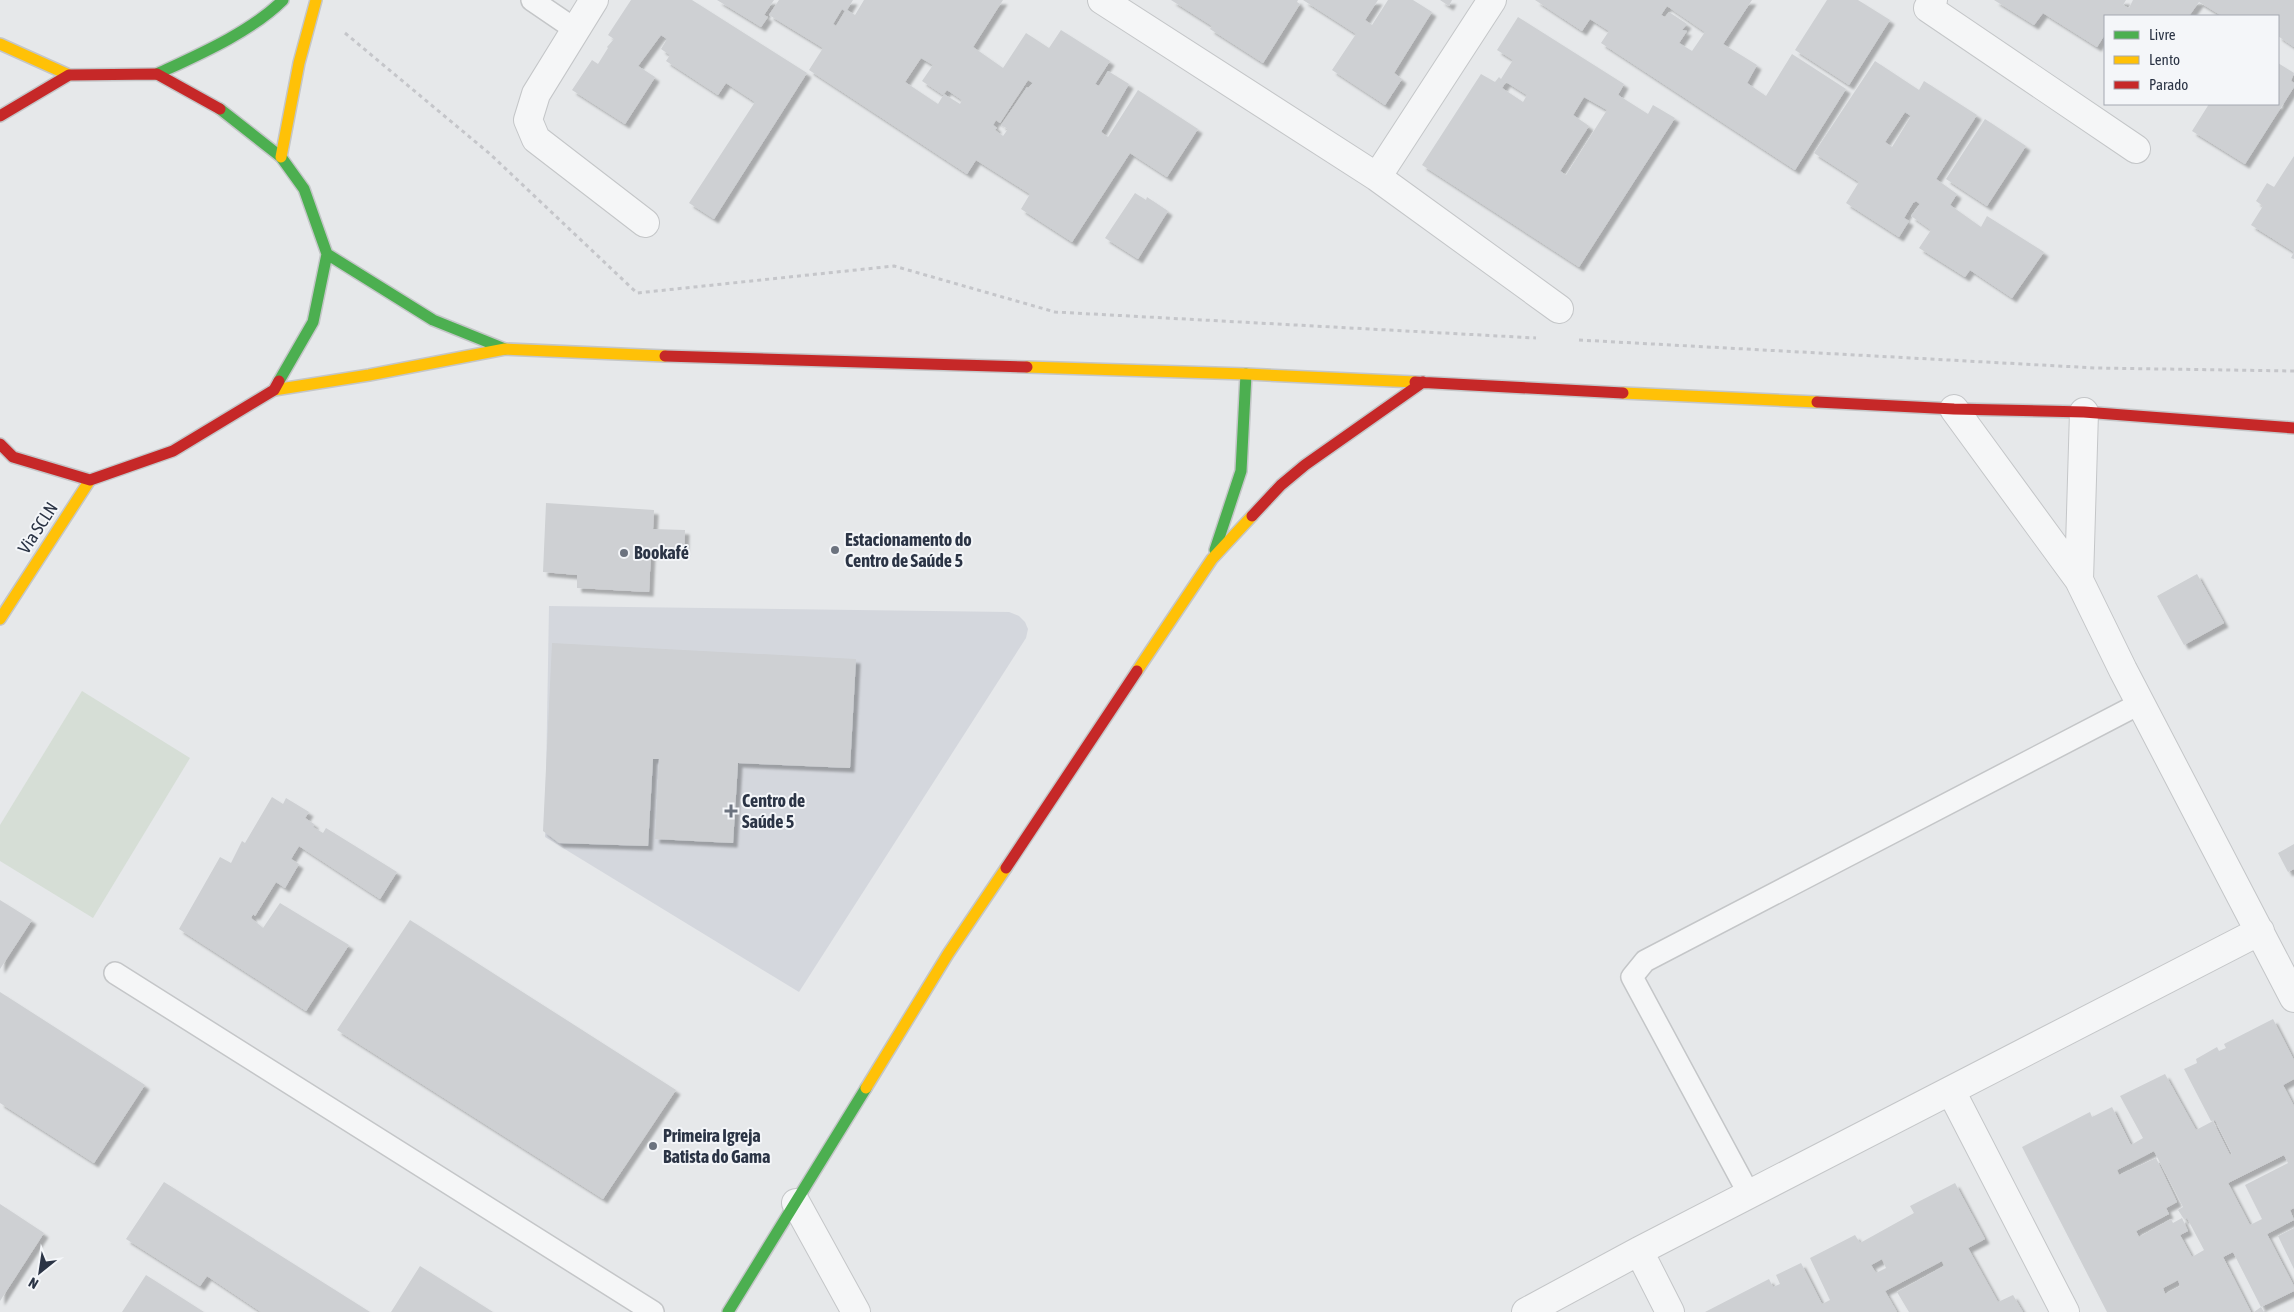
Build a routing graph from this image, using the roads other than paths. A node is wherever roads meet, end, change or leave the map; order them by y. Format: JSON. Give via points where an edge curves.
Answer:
{"nodes":[{"id":1,"x":283,"y":0,"type":"edge"},
{"id":2,"x":532,"y":0,"type":"edge"},
{"id":3,"x":594,"y":0,"type":"edge"},
{"id":4,"x":1102,"y":0,"type":"edge"},
{"id":5,"x":1492,"y":0,"type":"edge"},
{"id":6,"x":1925,"y":3,"type":"edge"},
{"id":7,"x":315,"y":4,"type":"edge"},
{"id":8,"x":576,"y":30,"type":"junction"},
{"id":9,"x":0,"y":44,"type":"edge"},
{"id":10,"x":157,"y":74,"type":"junction"},
{"id":11,"x":69,"y":75,"type":"junction"},
{"id":12,"x":0,"y":116,"type":"edge"},
{"id":13,"x":2136,"y":149,"type":"dead end"},
{"id":14,"x":281,"y":157,"type":"junction"},
{"id":15,"x":1377,"y":177,"type":"junction"},
{"id":16,"x":644,"y":223,"type":"dead end"},
{"id":17,"x":327,"y":254,"type":"junction"},
{"id":18,"x":1559,"y":309,"type":"dead end"},
{"id":19,"x":505,"y":349,"type":"junction"},
{"id":20,"x":1246,"y":374,"type":"junction"},
{"id":21,"x":1423,"y":382,"type":"junction"},
{"id":22,"x":274,"y":390,"type":"junction"},
{"id":23,"x":1954,"y":409,"type":"junction"},
{"id":24,"x":2084,"y":412,"type":"junction"},
{"id":25,"x":2294,"y":428,"type":"edge"},
{"id":26,"x":0,"y":444,"type":"edge"},
{"id":27,"x":90,"y":480,"type":"junction"},
{"id":28,"x":1212,"y":559,"type":"junction"},
{"id":29,"x":2078,"y":580,"type":"junction"},
{"id":30,"x":0,"y":619,"type":"edge"},
{"id":31,"x":2141,"y":703,"type":"junction"},
{"id":32,"x":2260,"y":931,"type":"junction"},
{"id":33,"x":115,"y":973,"type":"dead end"},
{"id":34,"x":2294,"y":998,"type":"edge"},
{"id":35,"x":1951,"y":1091,"type":"junction"},
{"id":36,"x":1749,"y":1194,"type":"junction"},
{"id":37,"x":796,"y":1203,"type":"junction"},
{"id":38,"x":1639,"y":1251,"type":"junction"},
{"id":39,"x":653,"y":1312,"type":"edge"},
{"id":40,"x":728,"y":1312,"type":"edge"},
{"id":41,"x":856,"y":1312,"type":"edge"},
{"id":42,"x":1526,"y":1312,"type":"edge"},
{"id":43,"x":1670,"y":1312,"type":"edge"},
{"id":44,"x":2065,"y":1312,"type":"edge"}],
"edges":[{"from":1,"to":10,"type":"street","via":[[272,11],[205,52]]},
{"from":2,"to":8,"type":"lane"},
{"from":3,"to":8,"type":"street"},
{"from":4,"to":15,"type":"street"},
{"from":5,"to":15,"type":"street"},
{"from":6,"to":13,"type":"street"},
{"from":7,"to":14,"type":"street","via":[[299,63]]},
{"from":8,"to":16,"type":"street","via":[[536,94],[528,120],[536,139]]},
{"from":9,"to":11,"type":"street"},
{"from":10,"to":11,"type":"street"},
{"from":10,"to":14,"type":"street","via":[[216,105]]},
{"from":11,"to":12,"type":"street"},
{"from":14,"to":17,"type":"street","via":[[304,189]]},
{"from":15,"to":18,"type":"street"},
{"from":17,"to":19,"type":"street","via":[[433,320]]},
{"from":17,"to":22,"type":"street","via":[[313,322]]},
{"from":19,"to":20,"type":"street"},
{"from":19,"to":22,"type":"street"},
{"from":20,"to":21,"type":"street"},
{"from":20,"to":28,"type":"street","via":[[1241,471]]},
{"from":21,"to":23,"type":"street"},
{"from":21,"to":28,"type":"street","via":[[1281,485]]},
{"from":22,"to":27,"type":"street","via":[[172,451]]},
{"from":23,"to":24,"type":"street"},
{"from":23,"to":29,"type":"street"},
{"from":24,"to":25,"type":"street"},
{"from":24,"to":29,"type":"street"},
{"from":26,"to":27,"type":"street","via":[[13,457]]},
{"from":27,"to":30,"type":"street","name":"Via SCLN"},
{"from":28,"to":37,"type":"street","via":[[948,954]]},
{"from":29,"to":31,"type":"street"},
{"from":31,"to":32,"type":"street"},
{"from":31,"to":36,"type":"lane","via":[[1645,961],[1637,969],[1632,977]]},
{"from":32,"to":34,"type":"street"},
{"from":32,"to":35,"type":"street"},
{"from":33,"to":39,"type":"lane"},
{"from":35,"to":36,"type":"street"},
{"from":35,"to":44,"type":"street"},
{"from":36,"to":38,"type":"street"},
{"from":37,"to":40,"type":"street"},
{"from":37,"to":41,"type":"street"},
{"from":38,"to":42,"type":"street"},
{"from":38,"to":43,"type":"street"}]}
